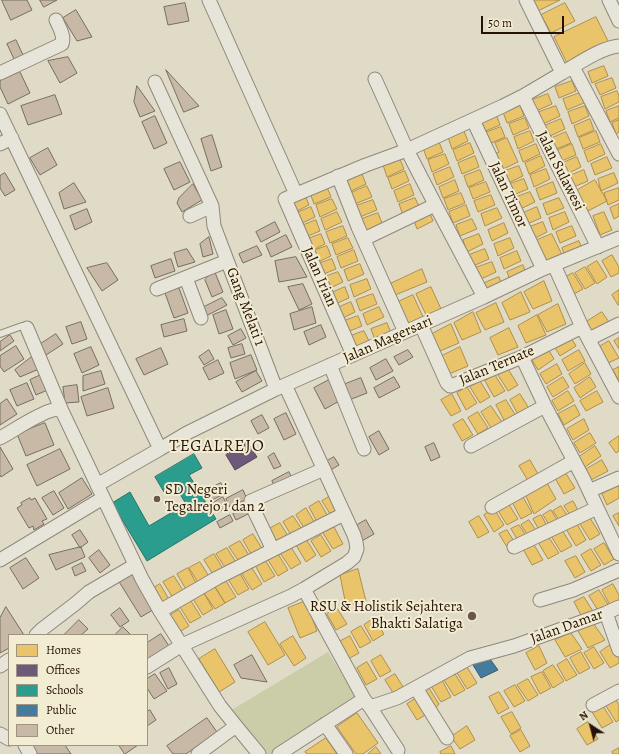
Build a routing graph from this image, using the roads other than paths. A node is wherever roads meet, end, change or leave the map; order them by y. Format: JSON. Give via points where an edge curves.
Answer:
{"nodes":[{"id":1,"x":209,"y":0,"type":"edge"},
{"id":2,"x":526,"y":0,"type":"edge"},
{"id":3,"x":609,"y":0,"type":"edge"},
{"id":4,"x":56,"y":20,"type":"dead end"},
{"id":5,"x":619,"y":21,"type":"edge"},
{"id":6,"x":619,"y":46,"type":"edge"},
{"id":7,"x":568,"y":70,"type":"junction"},
{"id":8,"x":0,"y":73,"type":"edge"},
{"id":9,"x":375,"y":79,"type":"dead end"},
{"id":10,"x":155,"y":82,"type":"dead end"},
{"id":11,"x":523,"y":96,"type":"junction"},
{"id":12,"x":0,"y":114,"type":"edge"},
{"id":13,"x":473,"y":120,"type":"junction"},
{"id":14,"x":12,"y":138,"type":"junction"},
{"id":15,"x":0,"y":144,"type":"edge"},
{"id":16,"x":407,"y":150,"type":"junction"},
{"id":17,"x":619,"y":154,"type":"edge"},
{"id":18,"x":338,"y":176,"type":"junction"},
{"id":19,"x":290,"y":196,"type":"junction"},
{"id":20,"x":435,"y":205,"type":"junction"},
{"id":21,"x":212,"y":206,"type":"junction"},
{"id":22,"x":190,"y":216,"type":"dead end"},
{"id":23,"x":619,"y":238,"type":"edge"},
{"id":24,"x":364,"y":239,"type":"junction"},
{"id":25,"x":598,"y":247,"type":"junction"},
{"id":26,"x":227,"y":261,"type":"junction"},
{"id":27,"x":548,"y":267,"type":"junction"},
{"id":28,"x":186,"y":278,"type":"junction"},
{"id":29,"x":157,"y":289,"type":"dead end"},
{"id":30,"x":484,"y":297,"type":"junction"},
{"id":31,"x":201,"y":318,"type":"dead end"},
{"id":32,"x":619,"y":324,"type":"edge"},
{"id":33,"x":421,"y":325,"type":"junction"},
{"id":34,"x":582,"y":327,"type":"junction"},
{"id":35,"x":27,"y":328,"type":"joint"},
{"id":36,"x":405,"y":332,"type":"junction"},
{"id":37,"x":0,"y":334,"type":"edge"},
{"id":38,"x":589,"y":339,"type":"junction"},
{"id":39,"x":353,"y":355,"type":"junction"},
{"id":40,"x":522,"y":357,"type":"junction"},
{"id":41,"x":330,"y":365,"type":"junction"},
{"id":42,"x":280,"y":387,"type":"junction"},
{"id":43,"x":619,"y":396,"type":"edge"},
{"id":44,"x":545,"y":406,"type":"junction"},
{"id":45,"x":62,"y":411,"type":"junction"},
{"id":46,"x":0,"y":438,"type":"edge"},
{"id":47,"x":471,"y":446,"type":"dead end"},
{"id":48,"x":160,"y":449,"type":"junction"},
{"id":49,"x":364,"y":449,"type":"dead end"},
{"id":50,"x":574,"y":461,"type":"junction"},
{"id":51,"x":324,"y":469,"type":"junction"},
{"id":52,"x":619,"y":478,"type":"edge"},
{"id":53,"x":97,"y":485,"type":"junction"},
{"id":54,"x":589,"y":490,"type":"junction"},
{"id":55,"x":103,"y":498,"type":"junction"},
{"id":56,"x":492,"y":507,"type":"dead end"},
{"id":57,"x":597,"y":508,"type":"junction"},
{"id":58,"x":344,"y":514,"type":"junction"},
{"id":59,"x":514,"y":547,"type":"dead end"},
{"id":60,"x":273,"y":550,"type":"junction"},
{"id":61,"x":619,"y":554,"type":"edge"},
{"id":62,"x":0,"y":560,"type":"edge"},
{"id":63,"x":135,"y":565,"type":"junction"},
{"id":64,"x":619,"y":570,"type":"edge"},
{"id":65,"x":304,"y":589,"type":"junction"},
{"id":66,"x":540,"y":600,"type":"dead end"},
{"id":67,"x":619,"y":607,"type":"edge"},
{"id":68,"x":160,"y":611,"type":"junction"},
{"id":69,"x":606,"y":613,"type":"junction"},
{"id":70,"x":37,"y":634,"type":"edge"},
{"id":71,"x":176,"y":649,"type":"junction"},
{"id":72,"x":619,"y":650,"type":"edge"},
{"id":73,"x":148,"y":666,"type":"edge"},
{"id":74,"x":416,"y":688,"type":"junction"},
{"id":75,"x":619,"y":691,"type":"edge"},
{"id":76,"x":367,"y":703,"type":"junction"},
{"id":77,"x":593,"y":705,"type":"dead end"},
{"id":78,"x":325,"y":724,"type":"junction"},
{"id":79,"x":236,"y":726,"type":"junction"},
{"id":80,"x":447,"y":738,"type":"dead end"},
{"id":81,"x":398,"y":750,"type":"dead end"},
{"id":82,"x":198,"y":754,"type":"edge"},
{"id":83,"x":259,"y":754,"type":"edge"},
{"id":84,"x":279,"y":754,"type":"edge"},
{"id":85,"x":346,"y":754,"type":"edge"}],
"edges":[{"from":1,"to":19,"type":"street","name":"Jalan Irian"},
{"from":2,"to":7,"type":"street"},
{"from":3,"to":5,"type":"street"},
{"from":4,"to":8,"type":"street","via":[[64,40],[62,44]]},
{"from":6,"to":7,"type":"street","via":[[602,51]]},
{"from":7,"to":11,"type":"street"},
{"from":7,"to":17,"type":"street"},
{"from":9,"to":16,"type":"street"},
{"from":10,"to":21,"type":"street","name":"Gang Melati 1"},
{"from":11,"to":13,"type":"street"},
{"from":11,"to":25,"type":"street","name":"Jalan Sulawesi"},
{"from":12,"to":14,"type":"street"},
{"from":13,"to":16,"type":"street"},
{"from":13,"to":27,"type":"street","name":"Jalan Timor"},
{"from":14,"to":15,"type":"street"},
{"from":14,"to":48,"type":"street"},
{"from":16,"to":18,"type":"street"},
{"from":16,"to":20,"type":"street"},
{"from":18,"to":19,"type":"street"},
{"from":18,"to":24,"type":"street"},
{"from":19,"to":39,"type":"street","name":"Jalan Irian"},
{"from":20,"to":24,"type":"street"},
{"from":20,"to":30,"type":"street"},
{"from":21,"to":22,"type":"street"},
{"from":21,"to":26,"type":"street","name":"Gang Melati 1","via":[[214,226]]},
{"from":23,"to":25,"type":"street","name":"Jalan Magersari"},
{"from":24,"to":36,"type":"street"},
{"from":25,"to":27,"type":"street","name":"Jalan Magersari"},
{"from":26,"to":28,"type":"street"},
{"from":26,"to":42,"type":"street","name":"Gang Melati 1"},
{"from":27,"to":30,"type":"street","name":"Jalan Magersari"},
{"from":27,"to":34,"type":"street","name":"Jalan Timor"},
{"from":28,"to":29,"type":"street"},
{"from":28,"to":31,"type":"street"},
{"from":30,"to":33,"type":"street","name":"Jalan Magersari"},
{"from":32,"to":38,"type":"street"},
{"from":33,"to":36,"type":"street","name":"Jalan Magersari"},
{"from":33,"to":40,"type":"street","name":"Jalan Ternate","via":[[450,386]]},
{"from":34,"to":38,"type":"street","name":"Jalan Timor"},
{"from":34,"to":40,"type":"street","name":"Jalan Ternate"},
{"from":35,"to":37,"type":"lane","via":[[22,326]]},
{"from":35,"to":45,"type":"street"},
{"from":36,"to":39,"type":"street","name":"Jalan Magersari"},
{"from":38,"to":43,"type":"street","name":"Jalan Timor"},
{"from":39,"to":41,"type":"street","name":"Jalan Magersari"},
{"from":40,"to":44,"type":"street"},
{"from":41,"to":42,"type":"street","name":"Jalan Magersari"},
{"from":41,"to":49,"type":"street"},
{"from":42,"to":48,"type":"street","name":"Jalan Magersari"},
{"from":42,"to":51,"type":"street","name":"Gang Melati 1"},
{"from":44,"to":47,"type":"street"},
{"from":44,"to":50,"type":"street"},
{"from":45,"to":46,"type":"street","via":[[53,410],[36,417]]},
{"from":45,"to":53,"type":"street"},
{"from":48,"to":53,"type":"street","name":"Jalan Magersari"},
{"from":50,"to":54,"type":"street"},
{"from":50,"to":56,"type":"street"},
{"from":51,"to":58,"type":"street","name":"Gang Melati 1"},
{"from":51,"to":60,"type":"street","via":[[251,502]]},
{"from":52,"to":54,"type":"street"},
{"from":53,"to":55,"type":"street"},
{"from":54,"to":57,"type":"street"},
{"from":55,"to":62,"type":"street"},
{"from":55,"to":63,"type":"street"},
{"from":57,"to":59,"type":"street"},
{"from":57,"to":61,"type":"street"},
{"from":58,"to":60,"type":"street"},
{"from":58,"to":65,"type":"street","name":"Gang Melati 1","via":[[356,542],[354,557],[347,564]]},
{"from":60,"to":68,"type":"street"},
{"from":63,"to":68,"type":"street"},
{"from":63,"to":70,"type":"street","via":[[89,592]]},
{"from":64,"to":66,"type":"street","via":[[573,590]]},
{"from":65,"to":71,"type":"street","name":"Gang Melati 1"},
{"from":65,"to":76,"type":"street"},
{"from":67,"to":69,"type":"street","name":"Jalan Damar"},
{"from":68,"to":71,"type":"street"},
{"from":69,"to":72,"type":"street"},
{"from":69,"to":74,"type":"street","name":"Jalan Damar","via":[[514,646],[470,658]]},
{"from":71,"to":73,"type":"street","name":"Gang Melati 1"},
{"from":71,"to":79,"type":"street"},
{"from":74,"to":76,"type":"street","name":"Jalan Damar","via":[[397,698]]},
{"from":74,"to":80,"type":"street"},
{"from":75,"to":77,"type":"street"},
{"from":76,"to":78,"type":"street","name":"Jalan Damar"},
{"from":76,"to":81,"type":"street"},
{"from":78,"to":84,"type":"street","name":"Jalan Damar"},
{"from":78,"to":85,"type":"street"},
{"from":79,"to":82,"type":"street"},
{"from":79,"to":83,"type":"street"}]}
